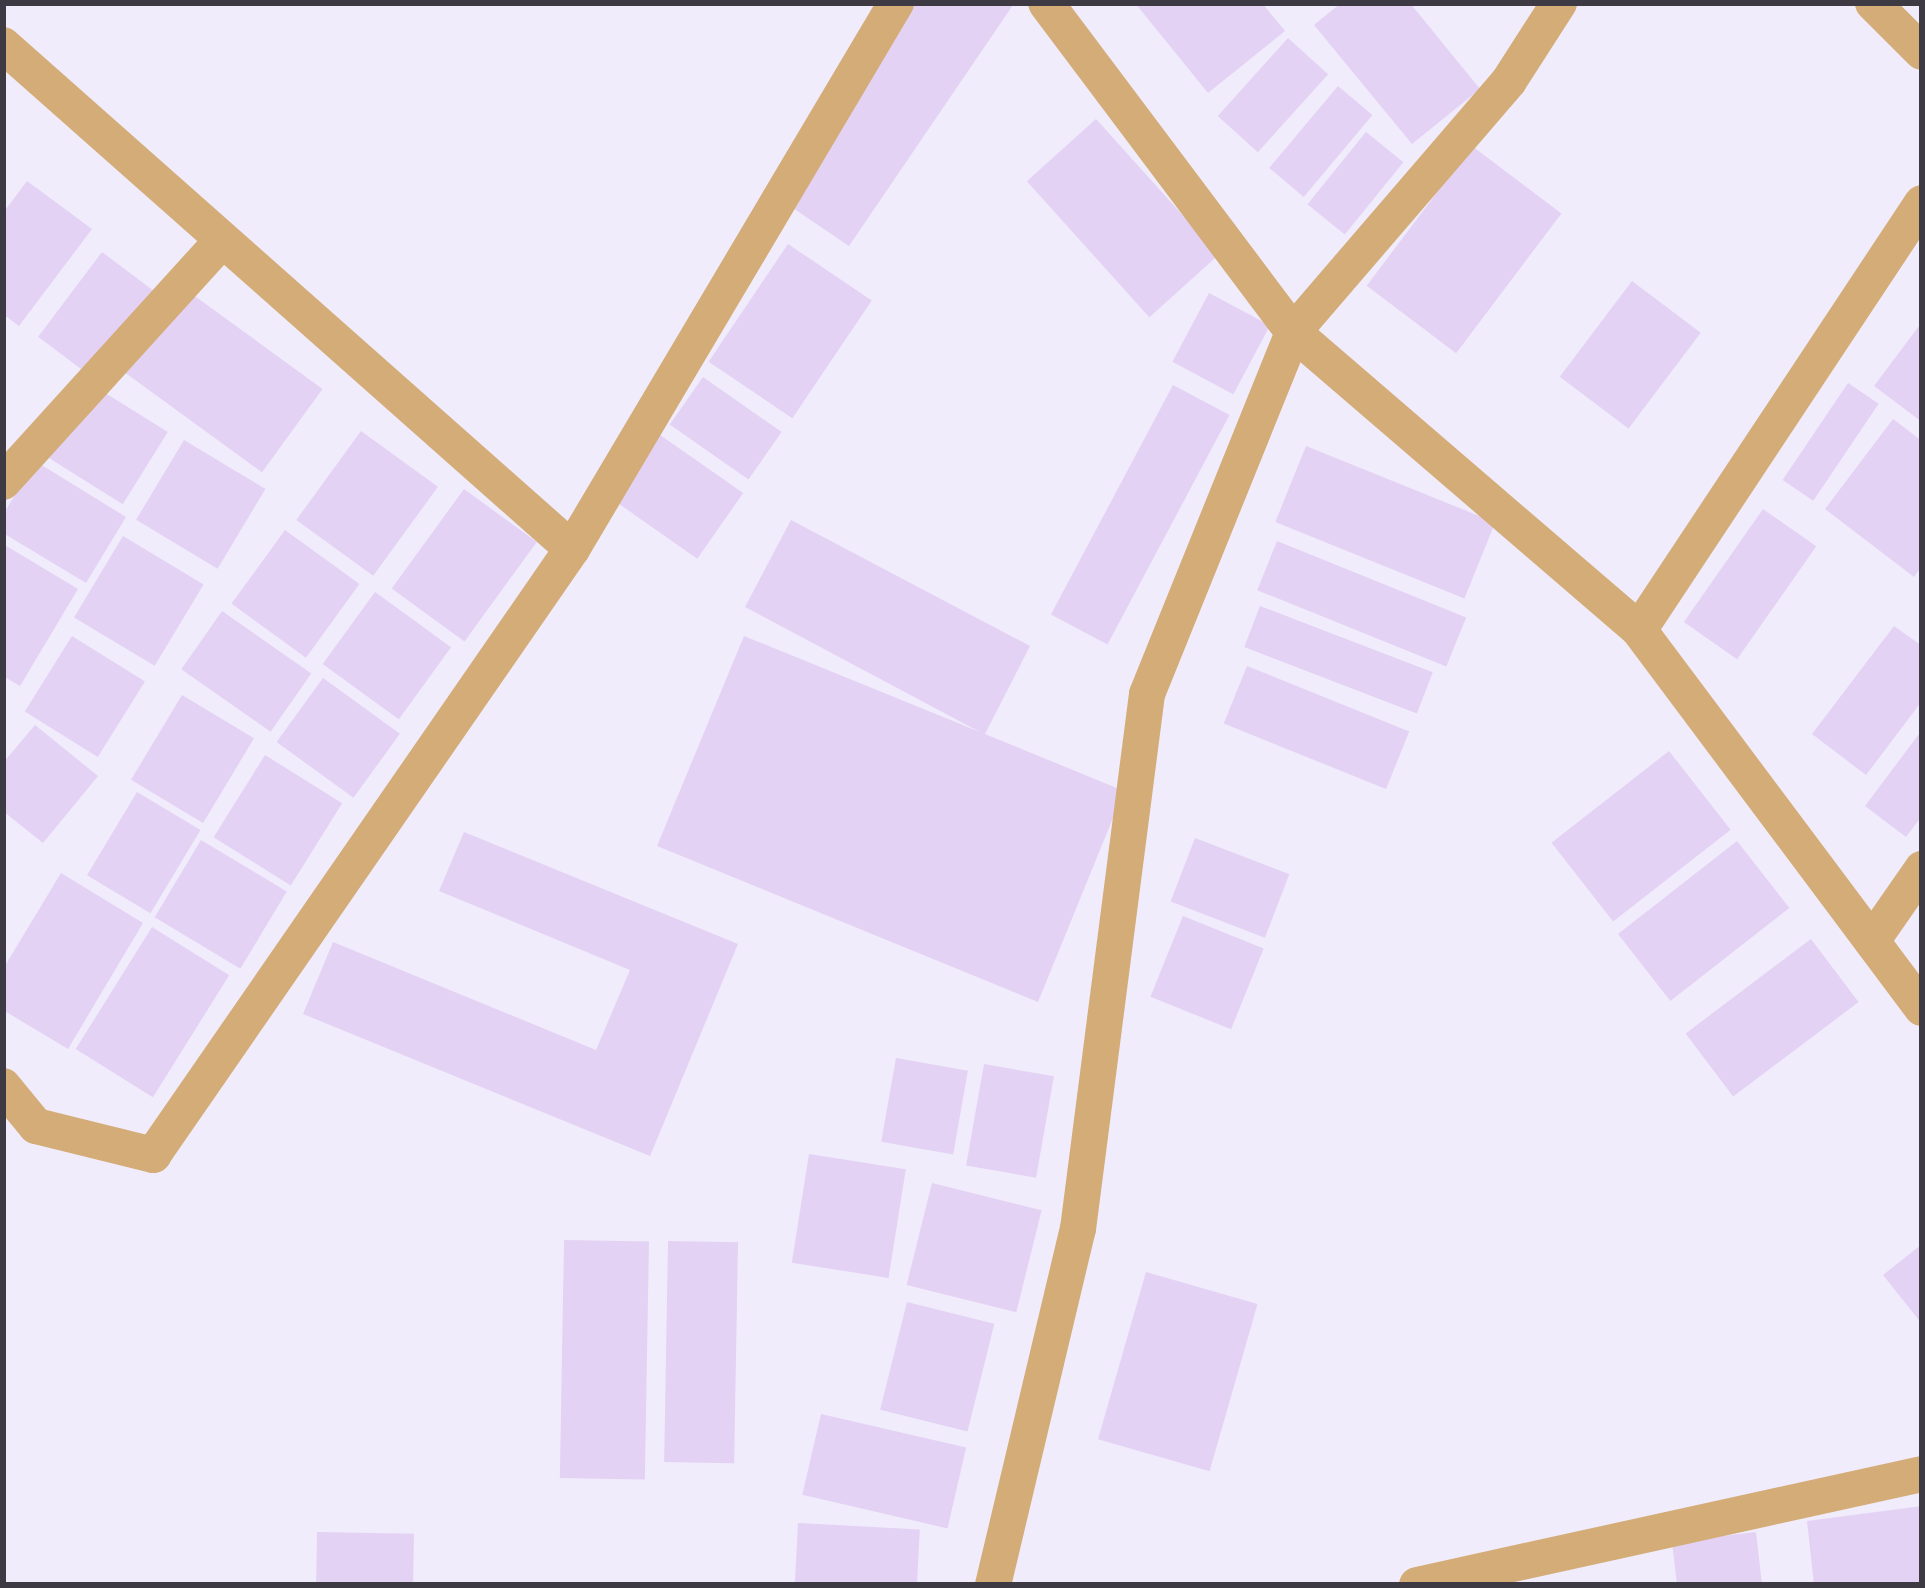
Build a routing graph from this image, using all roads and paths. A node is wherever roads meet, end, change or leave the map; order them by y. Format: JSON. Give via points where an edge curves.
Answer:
{"nodes":[{"id":1,"x":896,"y":3,"type":"edge"},
{"id":2,"x":1558,"y":3,"type":"edge"},
{"id":3,"x":1873,"y":3,"type":"edge"},
{"id":4,"x":1050,"y":4,"type":"edge"},
{"id":5,"x":3,"y":45,"type":"edge"},
{"id":6,"x":1922,"y":52,"type":"edge"},
{"id":7,"x":1922,"y":203,"type":"edge"},
{"id":8,"x":220,"y":242,"type":"junction"},
{"id":9,"x":1293,"y":332,"type":"junction"},
{"id":10,"x":3,"y":482,"type":"edge"},
{"id":11,"x":572,"y":549,"type":"junction"},
{"id":12,"x":1639,"y":630,"type":"junction"},
{"id":13,"x":1922,"y":869,"type":"edge"},
{"id":14,"x":1872,"y":941,"type":"junction"},
{"id":15,"x":1922,"y":1008,"type":"edge"},
{"id":16,"x":3,"y":1086,"type":"edge"},
{"id":17,"x":1922,"y":1474,"type":"edge"},
{"id":18,"x":993,"y":1585,"type":"edge"},
{"id":19,"x":1417,"y":1585,"type":"edge"}],
"edges":[{"from":1,"to":11,"type":"street"},
{"from":2,"to":9,"type":"street","via":[[1509,81]]},
{"from":3,"to":6,"type":"street"},
{"from":4,"to":9,"type":"street"},
{"from":5,"to":8,"type":"street"},
{"from":7,"to":12,"type":"street"},
{"from":8,"to":10,"type":"street"},
{"from":8,"to":11,"type":"street"},
{"from":9,"to":12,"type":"street"},
{"from":9,"to":18,"type":"street","via":[[1147,694],[1078,1229]]},
{"from":11,"to":16,"type":"street","via":[[152,1155],[36,1126]]},
{"from":12,"to":14,"type":"street"},
{"from":13,"to":14,"type":"street"},
{"from":14,"to":15,"type":"street"},
{"from":17,"to":19,"type":"street"}]}
